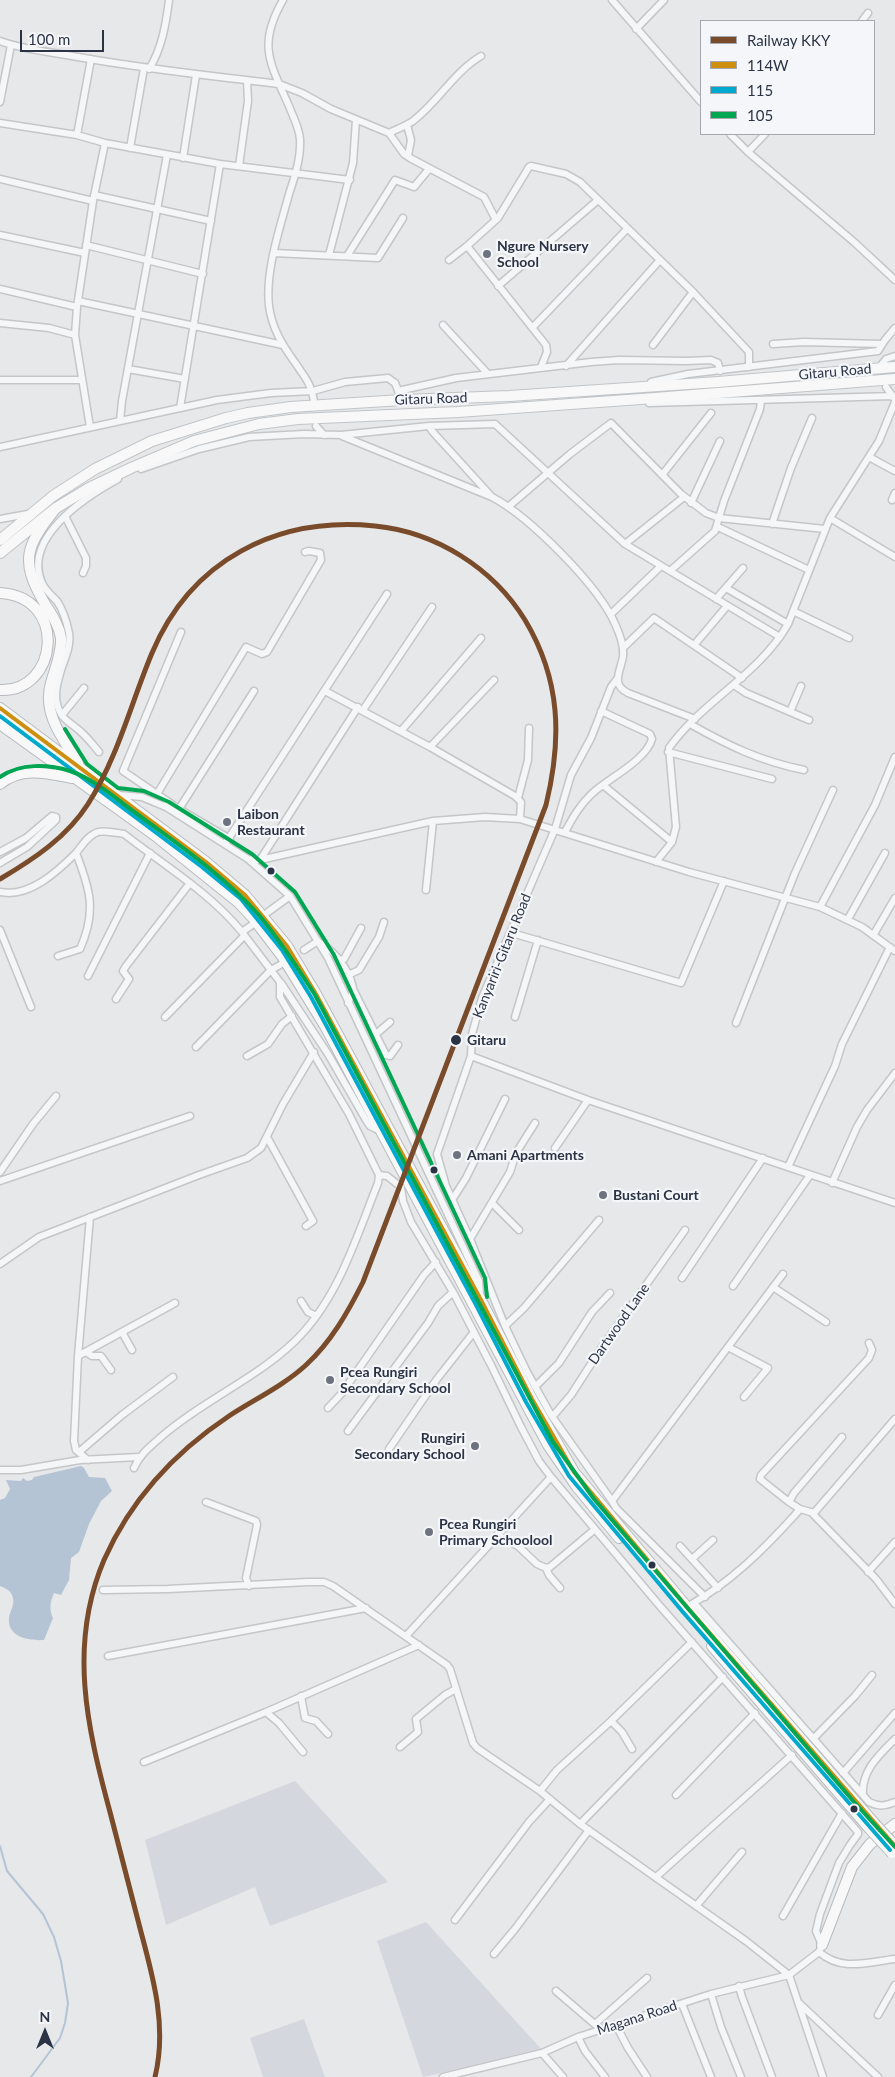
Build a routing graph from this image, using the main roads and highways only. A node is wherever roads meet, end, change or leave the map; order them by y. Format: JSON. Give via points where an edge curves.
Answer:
{"nodes":[{"id":1,"x":895,"y":367,"type":"edge"},
{"id":2,"x":895,"y":379,"type":"edge"},
{"id":3,"x":56,"y":508,"type":"junction"},
{"id":4,"x":0,"y":540,"type":"edge"},
{"id":5,"x":0,"y":553,"type":"edge"},
{"id":6,"x":0,"y":593,"type":"edge"},
{"id":7,"x":0,"y":690,"type":"edge"},
{"id":8,"x":0,"y":708,"type":"edge"},
{"id":9,"x":0,"y":724,"type":"edge"},
{"id":10,"x":86,"y":772,"type":"junction"},
{"id":11,"x":79,"y":782,"type":"junction"},
{"id":12,"x":0,"y":784,"type":"edge"},
{"id":13,"x":110,"y":794,"type":"junction"},
{"id":14,"x":392,"y":1143,"type":"junction"},
{"id":15,"x":415,"y":1187,"type":"junction"},
{"id":16,"x":895,"y":1824,"type":"edge"},
{"id":17,"x":872,"y":1826,"type":"junction"},
{"id":18,"x":894,"y":1852,"type":"edge"},
{"id":19,"x":821,"y":1948,"type":"road end"}],
"edges":[{"from":1,"to":4,"type":"main road","name":"Gitaru Road","via":[[509,396],[400,396],[270,409],[211,422],[137,448],[81,478]]},
{"from":2,"to":3,"type":"main road","name":"Gitaru Road","via":[[259,424],[194,441],[89,488]]},
{"from":3,"to":5,"type":"main road","name":"Gitaru Road"},
{"from":3,"to":10,"type":"main road","via":[[34,539],[29,570],[60,635],[60,654],[50,686],[52,719]]},
{"from":6,"to":7,"type":"main road","via":[[15,594],[29,600],[44,622],[48,639],[46,656],[38,672],[17,687]]},
{"from":8,"to":10,"type":"main road"},
{"from":9,"to":11,"type":"main road"},
{"from":10,"to":13,"type":"main road"},
{"from":11,"to":12,"type":"main road","via":[[26,772]]},
{"from":11,"to":13,"type":"main road"},
{"from":13,"to":14,"type":"main road","via":[[253,918],[295,974],[381,1132]]},
{"from":13,"to":14,"type":"main road","via":[[206,862],[260,911],[302,969]]},
{"from":14,"to":15,"type":"main road"},
{"from":15,"to":17,"type":"main road","via":[[481,1300],[574,1472],[691,1605]]},
{"from":15,"to":17,"type":"main road","via":[[548,1445],[571,1480]]},
{"from":16,"to":19,"type":"main road","via":[[870,1844],[852,1867]]},
{"from":17,"to":18,"type":"main road","bridge":true}]}
